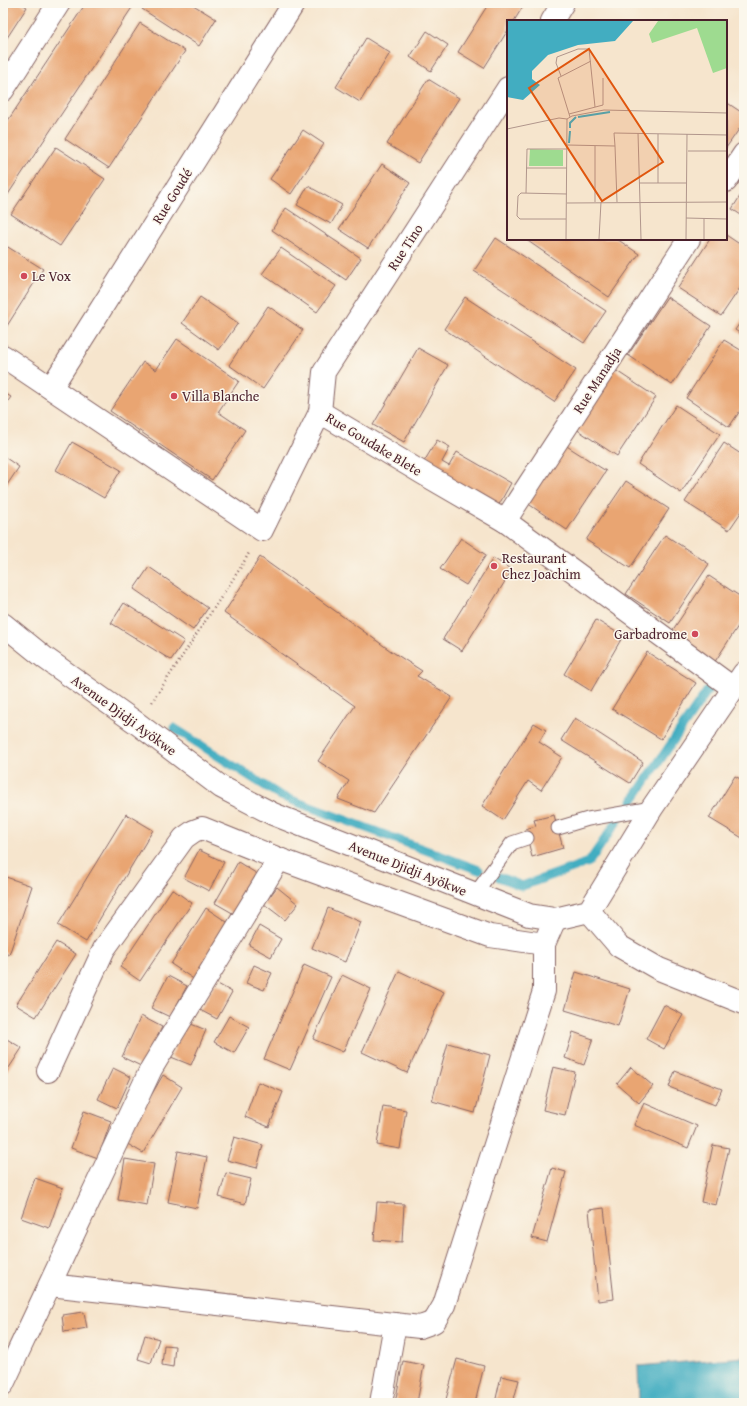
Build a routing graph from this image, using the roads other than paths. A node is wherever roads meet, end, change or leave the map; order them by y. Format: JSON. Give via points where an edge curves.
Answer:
{"nodes":[{"id":1,"x":59,"y":3,"type":"edge"},
{"id":2,"x":294,"y":3,"type":"edge"},
{"id":3,"x":563,"y":3,"type":"edge"},
{"id":4,"x":553,"y":20,"type":"edge"},
{"id":5,"x":3,"y":90,"type":"edge"},
{"id":6,"x":507,"y":90,"type":"edge"},
{"id":7,"x":744,"y":154,"type":"edge"},
{"id":8,"x":727,"y":180,"type":"edge"},
{"id":9,"x":688,"y":240,"type":"edge"},
{"id":10,"x":3,"y":356,"type":"edge"},
{"id":11,"x":51,"y":388,"type":"junction"},
{"id":12,"x":320,"y":412,"type":"junction"},
{"id":13,"x":505,"y":521,"type":"junction"},
{"id":14,"x":3,"y":624,"type":"edge"},
{"id":15,"x":739,"y":680,"type":"edge"},
{"id":16,"x":652,"y":808,"type":"junction"},
{"id":17,"x":558,"y":828,"type":"dead end"},
{"id":18,"x":527,"y":838,"type":"dead end"},
{"id":19,"x":279,"y":859,"type":"junction"},
{"id":20,"x":475,"y":894,"type":"junction"},
{"id":21,"x":589,"y":911,"type":"junction"},
{"id":22,"x":555,"y":919,"type":"junction"},
{"id":23,"x":544,"y":944,"type":"junction"},
{"id":24,"x":744,"y":1003,"type":"edge"},
{"id":25,"x":48,"y":1071,"type":"dead end"},
{"id":26,"x":50,"y":1284,"type":"junction"},
{"id":27,"x":396,"y":1324,"type":"junction"},
{"id":28,"x":3,"y":1384,"type":"edge"},
{"id":29,"x":381,"y":1403,"type":"edge"}],
"edges":[{"from":1,"to":5,"type":"street"},
{"from":2,"to":11,"type":"street","name":"Rue Goudé"},
{"from":3,"to":4,"type":"street"},
{"from":6,"to":12,"type":"street","name":"Rue Tino","via":[[324,372]]},
{"from":7,"to":8,"type":"street"},
{"from":9,"to":13,"type":"street","name":"Rue Manadja"},
{"from":10,"to":11,"type":"street"},
{"from":11,"to":12,"type":"street","name":"Rue Goudake Blete","via":[[262,530]]},
{"from":12,"to":13,"type":"street","name":"Rue Goudake Blete"},
{"from":13,"to":15,"type":"street","name":"Rue Goudake Blete"},
{"from":14,"to":20,"type":"street","name":"Avenue Djidji Ayökwe","via":[[45,658],[221,787],[273,814]]},
{"from":15,"to":16,"type":"street"},
{"from":16,"to":17,"type":"lane","via":[[588,819]]},
{"from":16,"to":21,"type":"street"},
{"from":18,"to":20,"type":"lane","via":[[512,843]]},
{"from":19,"to":23,"type":"street","via":[[490,936]]},
{"from":19,"to":25,"type":"street","via":[[202,828],[184,838],[104,949]]},
{"from":19,"to":26,"type":"street","via":[[151,1069]]},
{"from":20,"to":22,"type":"street","name":"Avenue Djidji Ayökwe","via":[[529,915]]},
{"from":21,"to":22,"type":"street","name":"Avenue Djidji Ayökwe"},
{"from":21,"to":24,"type":"street","via":[[619,946],[659,969]]},
{"from":22,"to":23,"type":"street"},
{"from":23,"to":27,"type":"street","via":[[544,991],[444,1305],[434,1322],[420,1327]]},
{"from":26,"to":27,"type":"street"},
{"from":26,"to":28,"type":"street"},
{"from":27,"to":29,"type":"street"}]}
